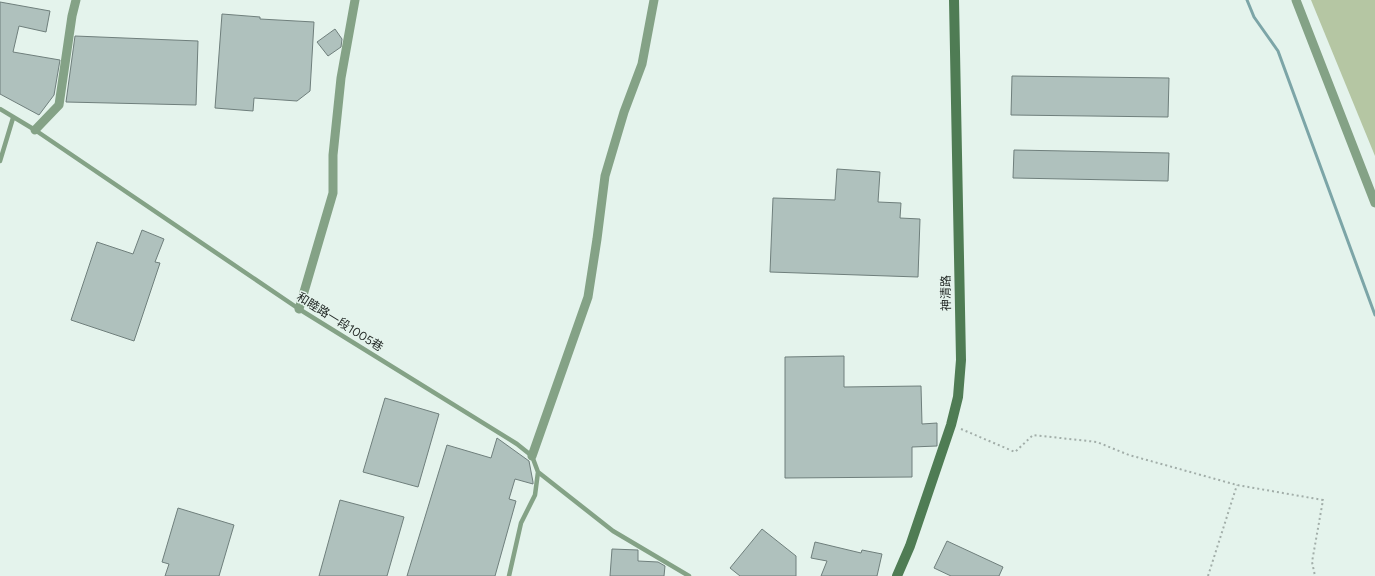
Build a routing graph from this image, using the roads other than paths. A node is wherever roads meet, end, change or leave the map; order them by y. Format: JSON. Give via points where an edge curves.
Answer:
{"nodes":[{"id":1,"x":76,"y":0,"type":"edge"},
{"id":2,"x":355,"y":0,"type":"edge"},
{"id":3,"x":654,"y":0,"type":"edge"},
{"id":4,"x":954,"y":0,"type":"edge"},
{"id":5,"x":1296,"y":0,"type":"edge"},
{"id":6,"x":0,"y":109,"type":"edge"},
{"id":7,"x":13,"y":118,"type":"junction"},
{"id":8,"x":35,"y":130,"type":"junction"},
{"id":9,"x":0,"y":161,"type":"edge"},
{"id":10,"x":1375,"y":203,"type":"edge"},
{"id":11,"x":299,"y":309,"type":"junction"},
{"id":12,"x":532,"y":456,"type":"junction"},
{"id":13,"x":538,"y":472,"type":"junction"},
{"id":14,"x":509,"y":576,"type":"edge"},
{"id":15,"x":689,"y":576,"type":"edge"},
{"id":16,"x":897,"y":576,"type":"edge"}],
"edges":[{"from":1,"to":8,"type":"street","via":[[59,105]]},
{"from":2,"to":11,"type":"street","via":[[341,78],[333,155],[333,193]]},
{"from":3,"to":12,"type":"street","via":[[642,64],[624,112],[605,176],[588,297]]},
{"from":4,"to":16,"type":"street","name":"神清路","via":[[961,360],[958,397],[910,546]]},
{"from":5,"to":10,"type":"street"},
{"from":6,"to":7,"type":"lane","name":"和睦路一段1005巷"},
{"from":7,"to":8,"type":"lane","name":"和睦路一段1005巷"},
{"from":7,"to":9,"type":"lane"},
{"from":8,"to":11,"type":"lane","name":"和睦路一段1005巷"},
{"from":11,"to":12,"type":"lane","name":"和睦路一段1005巷","via":[[517,444]]},
{"from":12,"to":13,"type":"lane"},
{"from":13,"to":14,"type":"lane","via":[[535,495],[521,522]]},
{"from":13,"to":15,"type":"lane","via":[[613,531]]}]}
